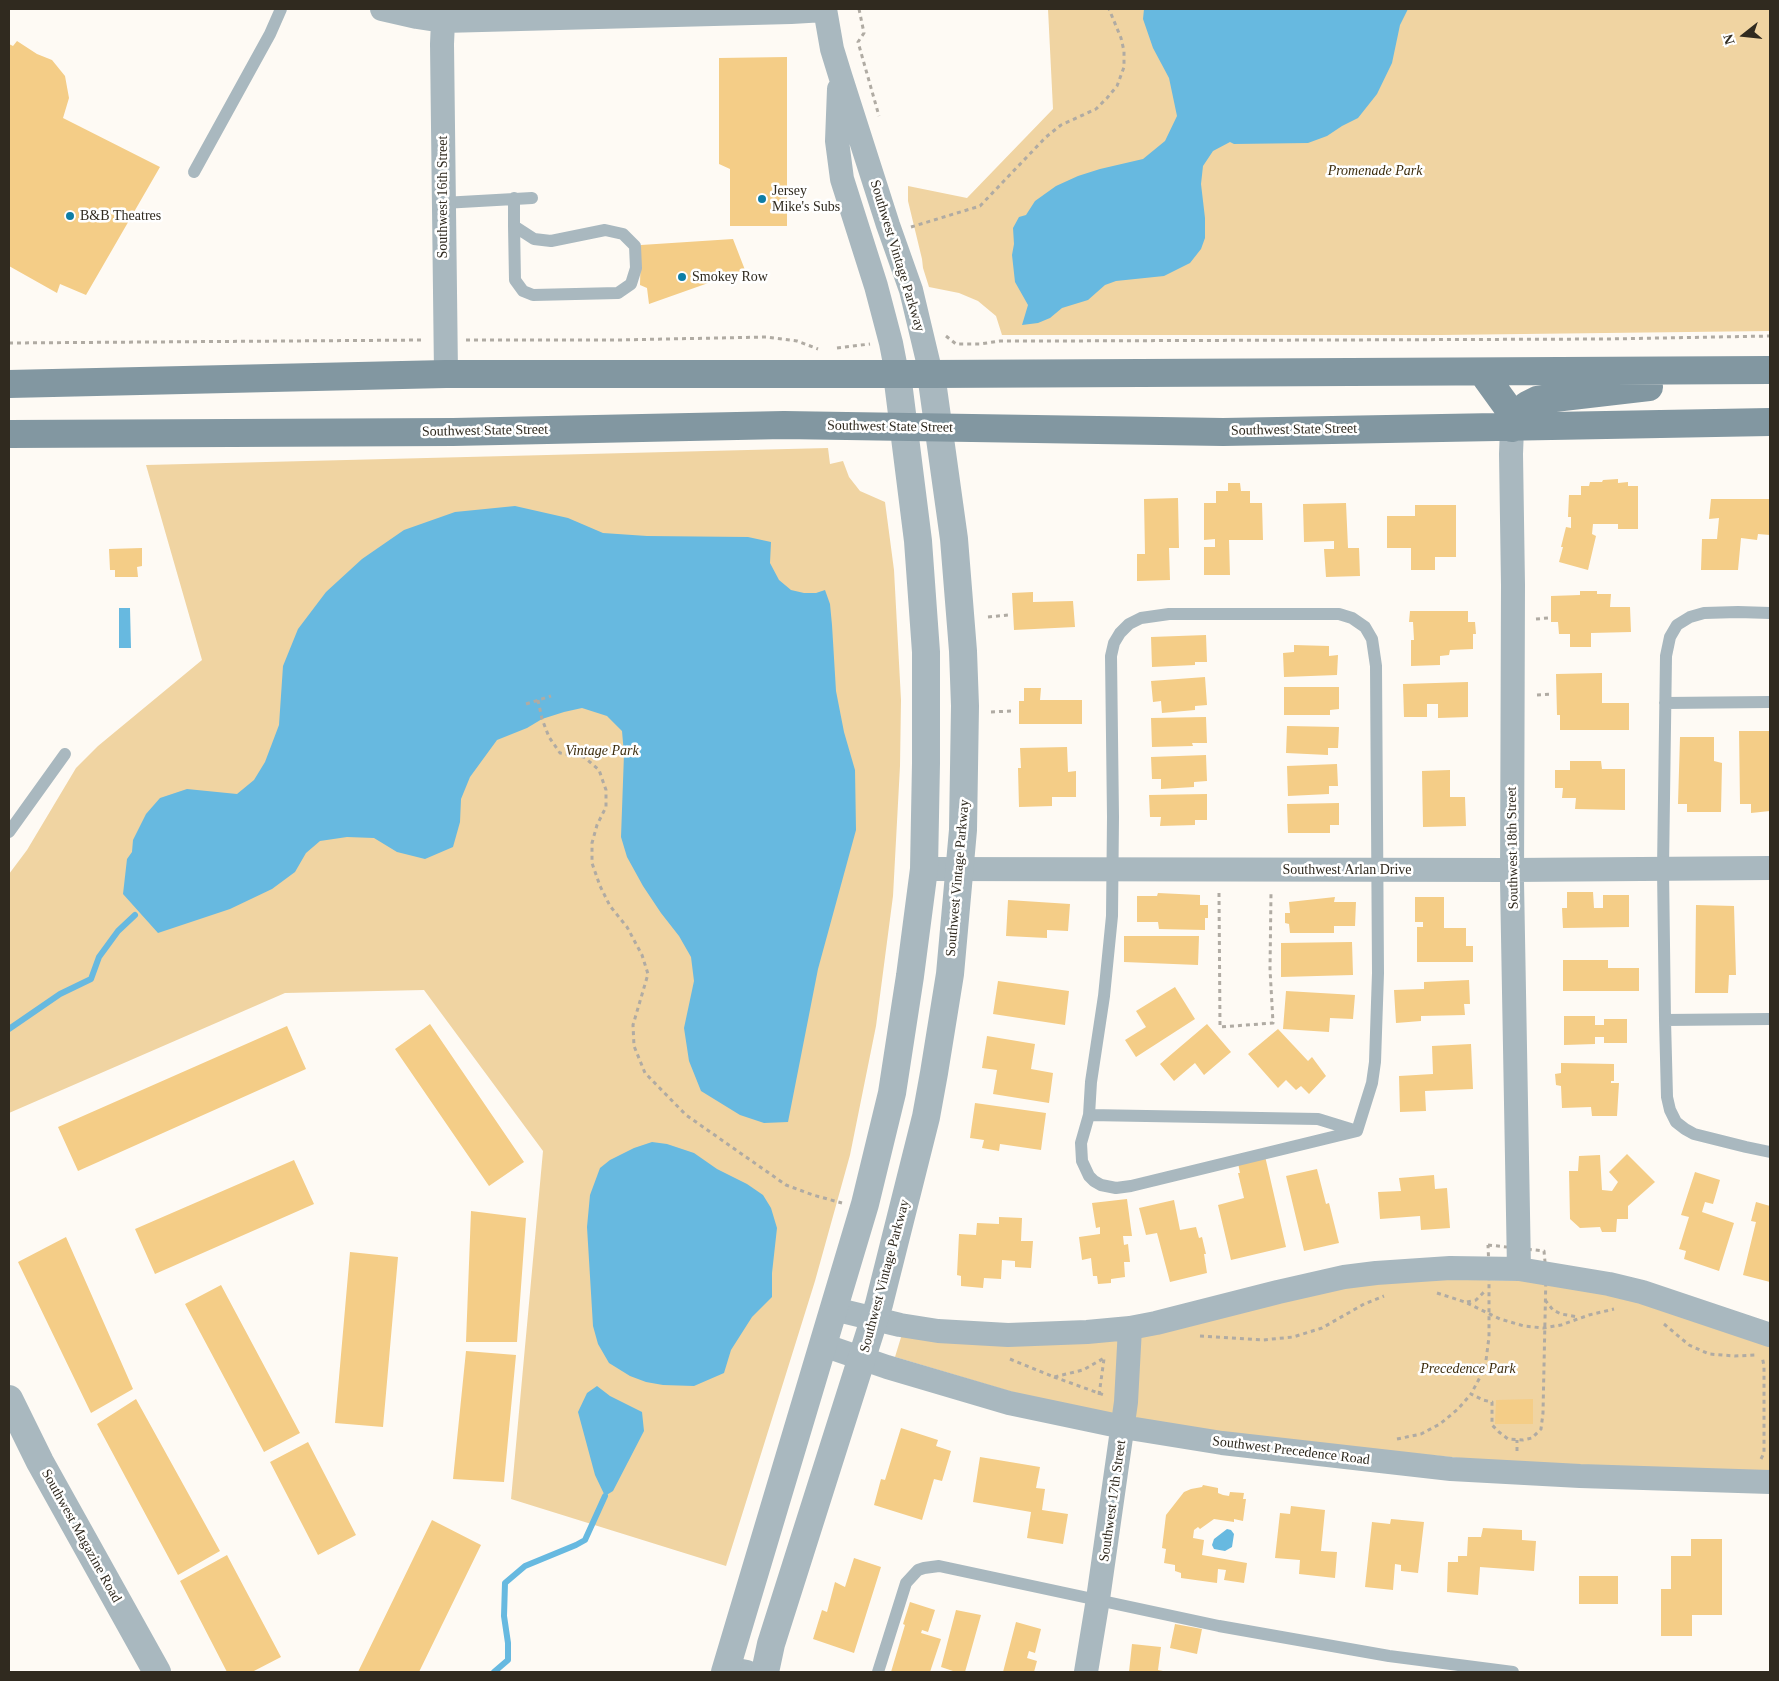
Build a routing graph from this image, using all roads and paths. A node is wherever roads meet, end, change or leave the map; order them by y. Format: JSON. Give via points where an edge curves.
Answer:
{"nodes":[{"id":1,"x":281,"y":9,"type":"edge"},
{"id":2,"x":382,"y":9,"type":"edge"},
{"id":3,"x":825,"y":9,"type":"edge"},
{"id":4,"x":1109,"y":9,"type":"edge"},
{"id":5,"x":443,"y":21,"type":"junction"},
{"id":6,"x":840,"y":75,"type":"junction"},
{"id":7,"x":194,"y":172,"type":"dead end"},
{"id":8,"x":514,"y":198,"type":"junction"},
{"id":9,"x":532,"y":198,"type":"dead end"},
{"id":10,"x":443,"y":202,"type":"junction"},
{"id":11,"x":514,"y":226,"type":"junction"},
{"id":12,"x":911,"y":227,"type":"dead end"},
{"id":13,"x":1770,"y":336,"type":"edge"},
{"id":14,"x":445,"y":340,"type":"junction"},
{"id":15,"x":923,"y":340,"type":"junction"},
{"id":16,"x":9,"y":343,"type":"edge"},
{"id":17,"x":891,"y":343,"type":"junction"},
{"id":18,"x":834,"y":349,"type":"dead end"},
{"id":19,"x":824,"y":350,"type":"dead end"},
{"id":20,"x":1767,"y":370,"type":"edge"},
{"id":21,"x":1482,"y":372,"type":"junction"},
{"id":22,"x":446,"y":374,"type":"junction"},
{"id":23,"x":897,"y":374,"type":"junction"},
{"id":24,"x":931,"y":374,"type":"junction"},
{"id":25,"x":9,"y":384,"type":"edge"},
{"id":26,"x":1770,"y":422,"type":"edge"},
{"id":27,"x":903,"y":428,"type":"junction"},
{"id":28,"x":938,"y":428,"type":"junction"},
{"id":29,"x":1512,"y":428,"type":"junction"},
{"id":30,"x":9,"y":434,"type":"edge"},
{"id":31,"x":1770,"y":614,"type":"edge"},
{"id":32,"x":1008,"y":615,"type":"dead end"},
{"id":33,"x":988,"y":616,"type":"dead end"},
{"id":34,"x":1536,"y":618,"type":"dead end"},
{"id":35,"x":1548,"y":618,"type":"dead end"},
{"id":36,"x":1553,"y":694,"type":"dead end"},
{"id":37,"x":1537,"y":695,"type":"dead end"},
{"id":38,"x":551,"y":696,"type":"dead end"},
{"id":39,"x":538,"y":700,"type":"junction"},
{"id":40,"x":1770,"y":702,"type":"edge"},
{"id":41,"x":526,"y":704,"type":"dead end"},
{"id":42,"x":1665,"y":704,"type":"junction"},
{"id":43,"x":1012,"y":711,"type":"dead end"},
{"id":44,"x":991,"y":712,"type":"dead end"},
{"id":45,"x":65,"y":754,"type":"dead end"},
{"id":46,"x":9,"y":832,"type":"edge"},
{"id":47,"x":1770,"y":868,"type":"edge"},
{"id":48,"x":924,"y":869,"type":"junction"},
{"id":49,"x":961,"y":869,"type":"junction"},
{"id":50,"x":1378,"y":869,"type":"junction"},
{"id":51,"x":1663,"y":869,"type":"junction"},
{"id":52,"x":1113,"y":870,"type":"junction"},
{"id":53,"x":1512,"y":870,"type":"junction"},
{"id":54,"x":1219,"y":893,"type":"dead end"},
{"id":55,"x":1271,"y":893,"type":"dead end"},
{"id":56,"x":1770,"y":1019,"type":"edge"},
{"id":57,"x":1665,"y":1020,"type":"junction"},
{"id":58,"x":1089,"y":1115,"type":"junction"},
{"id":59,"x":1357,"y":1131,"type":"junction"},
{"id":60,"x":1770,"y":1152,"type":"edge"},
{"id":61,"x":845,"y":1195,"type":"dead end"},
{"id":62,"x":843,"y":1203,"type":"junction"},
{"id":63,"x":840,"y":1211,"type":"dead end"},
{"id":64,"x":1518,"y":1258,"type":"junction"},
{"id":65,"x":1546,"y":1273,"type":"junction"},
{"id":66,"x":1490,"y":1277,"type":"junction"},
{"id":67,"x":1434,"y":1292,"type":"dead end"},
{"id":68,"x":1392,"y":1294,"type":"dead end"},
{"id":69,"x":1544,"y":1300,"type":"junction"},
{"id":70,"x":1465,"y":1302,"type":"junction"},
{"id":71,"x":834,"y":1309,"type":"junction"},
{"id":72,"x":1618,"y":1309,"type":"dead end"},
{"id":73,"x":1488,"y":1313,"type":"junction"},
{"id":74,"x":1581,"y":1317,"type":"junction"},
{"id":75,"x":874,"y":1319,"type":"junction"},
{"id":76,"x":1659,"y":1321,"type":"dead end"},
{"id":77,"x":1543,"y":1328,"type":"junction"},
{"id":78,"x":1196,"y":1336,"type":"dead end"},
{"id":79,"x":1129,"y":1339,"type":"junction"},
{"id":80,"x":1767,"y":1341,"type":"edge"},
{"id":81,"x":823,"y":1345,"type":"junction"},
{"id":82,"x":1006,"y":1357,"type":"dead end"},
{"id":83,"x":862,"y":1358,"type":"junction"},
{"id":84,"x":1767,"y":1358,"type":"dead end"},
{"id":85,"x":1104,"y":1359,"type":"junction"},
{"id":86,"x":1472,"y":1394,"type":"junction"},
{"id":87,"x":9,"y":1398,"type":"edge"},
{"id":88,"x":1096,"y":1421,"type":"junction"},
{"id":89,"x":1123,"y":1427,"type":"junction"},
{"id":90,"x":1396,"y":1439,"type":"dead end"},
{"id":91,"x":1764,"y":1482,"type":"edge"},
{"id":92,"x":1098,"y":1599,"type":"junction"},
{"id":93,"x":733,"y":1671,"type":"edge"},
{"id":94,"x":157,"y":1672,"type":"edge"},
{"id":95,"x":765,"y":1672,"type":"edge"},
{"id":96,"x":878,"y":1672,"type":"edge"},
{"id":97,"x":1086,"y":1672,"type":"edge"},
{"id":98,"x":1513,"y":1672,"type":"edge"}],
"edges":[{"from":1,"to":7,"type":"lane"},
{"from":2,"to":5,"type":"street"},
{"from":3,"to":5,"type":"street"},
{"from":3,"to":6,"type":"street","name":"Southwest Vintage Parkway"},
{"from":4,"to":12,"type":"path","via":[[1121,38],[1124,67],[1117,86],[1107,98],[1096,109],[1061,125],[1046,137],[980,206]]},
{"from":5,"to":10,"type":"street","name":"Southwest 16th Street"},
{"from":6,"to":15,"type":"street","name":"Southwest Vintage Parkway","via":[[911,290]]},
{"from":6,"to":17,"type":"street","name":"Southwest Vintage Parkway","via":[[836,141],[842,179]]},
{"from":8,"to":9,"type":"lane"},
{"from":8,"to":10,"type":"lane"},
{"from":8,"to":11,"type":"lane"},
{"from":10,"to":14,"type":"street","name":"Southwest 16th Street"},
{"from":11,"to":11,"type":"lane","via":[[515,280],[523,291],[532,295],[618,293],[631,284],[636,268],[635,246],[623,234],[605,230],[551,241],[534,239]]},
{"from":13,"to":15,"type":"path","via":[[1000,341],[980,344],[956,344],[948,338]]},
{"from":14,"to":16,"type":"path"},
{"from":14,"to":19,"type":"path","via":[[766,337],[797,341]]},
{"from":14,"to":22,"type":"street","name":"Southwest 16th Street"},
{"from":15,"to":24,"type":"street","name":"Southwest Vintage Parkway"},
{"from":17,"to":18,"type":"path"},
{"from":17,"to":23,"type":"street","name":"Southwest Vintage Parkway"},
{"from":20,"to":21,"type":"main road"},
{"from":20,"to":29,"type":"main road","via":[[1688,384],[1542,399],[1527,405]]},
{"from":21,"to":24,"type":"main road"},
{"from":21,"to":29,"type":"main road","via":[[1508,408]]},
{"from":22,"to":23,"type":"main road"},
{"from":22,"to":25,"type":"main road"},
{"from":23,"to":24,"type":"main road"},
{"from":23,"to":27,"type":"street","name":"Southwest Vintage Parkway"},
{"from":24,"to":28,"type":"street","name":"Southwest Vintage Parkway"},
{"from":26,"to":29,"type":"main road","name":"Southwest State Street"},
{"from":27,"to":28,"type":"main road","name":"Southwest State Street"},
{"from":27,"to":30,"type":"main road","name":"Southwest State Street","via":[[784,425],[453,432]]},
{"from":27,"to":48,"type":"street","name":"Southwest Vintage Parkway","via":[[918,541],[926,652]]},
{"from":28,"to":29,"type":"main road","name":"Southwest State Street","via":[[1223,432]]},
{"from":28,"to":49,"type":"street","name":"Southwest Vintage Parkway","via":[[954,539],[964,651],[965,763]]},
{"from":29,"to":53,"type":"street","name":"Southwest 18th Street"},
{"from":31,"to":42,"type":"lane","via":[[1704,613],[1677,625],[1670,637],[1666,656]]},
{"from":32,"to":33,"type":"path"},
{"from":34,"to":35,"type":"path"},
{"from":36,"to":37,"type":"path"},
{"from":38,"to":39,"type":"path"},
{"from":39,"to":41,"type":"path"},
{"from":39,"to":62,"type":"path","via":[[549,737],[560,753],[584,758],[599,770],[606,790],[606,807],[592,844],[592,863],[610,906],[627,927],[648,974],[634,1024],[634,1046],[645,1072],[686,1115],[786,1185]]},
{"from":40,"to":42,"type":"lane"},
{"from":42,"to":51,"type":"lane"},
{"from":43,"to":44,"type":"path"},
{"from":45,"to":46,"type":"lane"},
{"from":47,"to":51,"type":"street","name":"Southwest Arlan Drive"},
{"from":48,"to":49,"type":"street","name":"Southwest Arlan Drive"},
{"from":48,"to":71,"type":"street","name":"Southwest Vintage Parkway","via":[[892,1093],[865,1204]]},
{"from":49,"to":52,"type":"street","name":"Southwest Arlan Drive"},
{"from":49,"to":75,"type":"street","name":"Southwest Vintage Parkway","via":[[950,974],[934,1073],[916,1160]]},
{"from":50,"to":52,"type":"street","name":"Southwest Arlan Drive"},
{"from":50,"to":52,"type":"lane","via":[[1375,648],[1365,627],[1352,618],[1340,614],[1303,614],[1154,615],[1129,624],[1120,633],[1111,656]]},
{"from":50,"to":53,"type":"street","name":"Southwest Arlan Drive"},
{"from":50,"to":59,"type":"lane","via":[[1375,1062],[1370,1093]]},
{"from":51,"to":53,"type":"street","name":"Southwest Arlan Drive"},
{"from":51,"to":57,"type":"lane"},
{"from":52,"to":58,"type":"lane","via":[[1112,916],[1090,1082]]},
{"from":53,"to":64,"type":"street","name":"Southwest 18th Street"},
{"from":54,"to":55,"type":"path","via":[[1220,1027],[1273,1023]]},
{"from":56,"to":57,"type":"lane"},
{"from":57,"to":60,"type":"lane","via":[[1667,1097],[1676,1122],[1694,1134]]},
{"from":58,"to":59,"type":"lane","via":[[1318,1118]]},
{"from":58,"to":59,"type":"lane","via":[[1081,1143],[1082,1161],[1094,1181],[1116,1188]]},
{"from":61,"to":62,"type":"path"},
{"from":62,"to":63,"type":"path"},
{"from":64,"to":65,"type":"street"},
{"from":64,"to":65,"type":"path","via":[[1544,1251]]},
{"from":64,"to":66,"type":"street"},
{"from":64,"to":66,"type":"path","via":[[1488,1245]]},
{"from":65,"to":69,"type":"path"},
{"from":65,"to":80,"type":"street","via":[[1642,1292]]},
{"from":66,"to":70,"type":"path","via":[[1483,1294],[1476,1300]]},
{"from":66,"to":73,"type":"path"},
{"from":66,"to":79,"type":"street","via":[[1450,1268],[1344,1277]]},
{"from":67,"to":70,"type":"path"},
{"from":68,"to":78,"type":"path","via":[[1322,1328],[1293,1337],[1263,1340]]},
{"from":69,"to":74,"type":"path","via":[[1561,1314]]},
{"from":69,"to":77,"type":"path"},
{"from":70,"to":73,"type":"path"},
{"from":71,"to":75,"type":"street"},
{"from":71,"to":81,"type":"street","name":"Southwest Vintage Parkway"},
{"from":72,"to":74,"type":"path"},
{"from":73,"to":77,"type":"path","via":[[1524,1326]]},
{"from":73,"to":86,"type":"path","via":[[1485,1368]]},
{"from":74,"to":77,"type":"path"},
{"from":75,"to":79,"type":"street","via":[[938,1331]]},
{"from":75,"to":83,"type":"street","name":"Southwest Vintage Parkway"},
{"from":76,"to":80,"type":"path","via":[[1690,1345],[1709,1354],[1735,1356]]},
{"from":77,"to":86,"type":"path","via":[[1543,1414],[1541,1429],[1532,1438],[1508,1439],[1492,1425],[1492,1402]]},
{"from":79,"to":85,"type":"path"},
{"from":79,"to":89,"type":"street","name":"Southwest 17th Street"},
{"from":80,"to":84,"type":"path"},
{"from":80,"to":91,"type":"path","via":[[1764,1453],[1757,1470]]},
{"from":81,"to":83,"type":"street","name":"Southwest Precedence Road"},
{"from":81,"to":93,"type":"street","name":"Southwest Vintage Parkway"},
{"from":82,"to":85,"type":"path","via":[[1054,1377],[1083,1370]]},
{"from":83,"to":88,"type":"street","name":"Southwest Precedence Road","via":[[1009,1403]]},
{"from":83,"to":95,"type":"street","name":"Southwest Vintage Parkway","via":[[771,1644]]},
{"from":85,"to":88,"type":"path"},
{"from":86,"to":90,"type":"path","via":[[1440,1424],[1420,1434]]},
{"from":87,"to":94,"type":"street","name":"Southwest Magazine Road","via":[[44,1470]]},
{"from":88,"to":89,"type":"street","name":"Southwest Precedence Road"},
{"from":89,"to":91,"type":"street","name":"Southwest Precedence Road","via":[[1222,1443],[1451,1469]]},
{"from":89,"to":92,"type":"street","name":"Southwest 17th Street"},
{"from":92,"to":96,"type":"lane","via":[[939,1566],[924,1568],[906,1583]]},
{"from":92,"to":97,"type":"street","name":"Southwest 17th Street"},
{"from":92,"to":98,"type":"lane","via":[[1313,1643]]}]}
